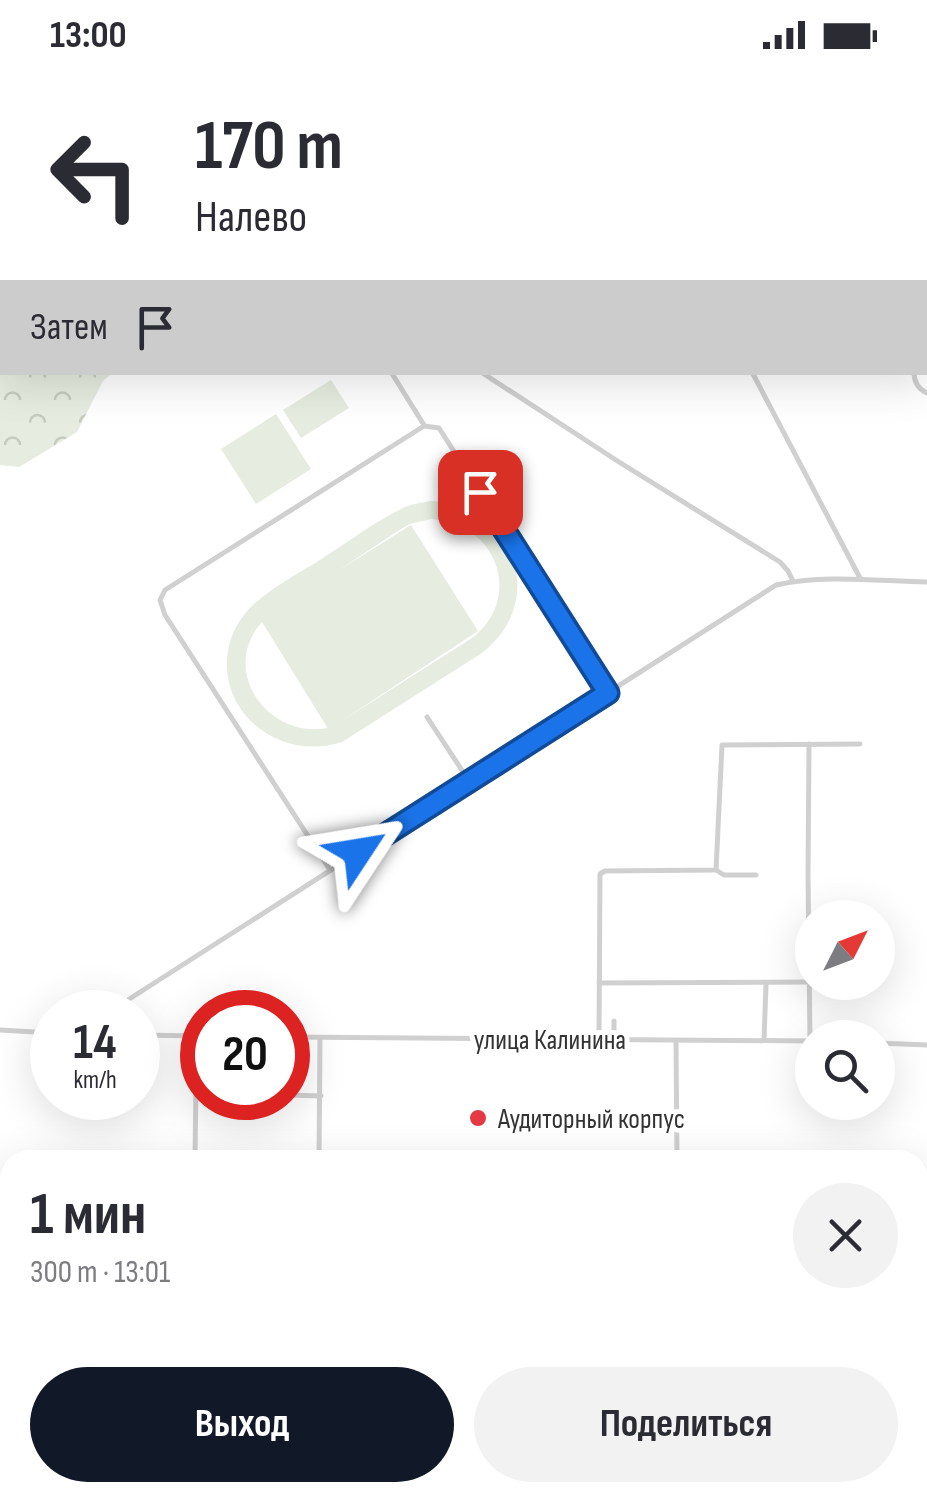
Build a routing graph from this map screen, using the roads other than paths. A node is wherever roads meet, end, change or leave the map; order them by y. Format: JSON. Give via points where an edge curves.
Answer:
{"nodes":[{"id":1,"x":393,"y":375,"type":"edge"},
{"id":2,"x":487,"y":375,"type":"edge"},
{"id":3,"x":754,"y":375,"type":"edge"},
{"id":4,"x":424,"y":426,"type":"junction"},
{"id":5,"x":860,"y":578,"type":"junction"},
{"id":6,"x":793,"y":581,"type":"junction"},
{"id":7,"x":927,"y":582,"type":"edge"},
{"id":8,"x":608,"y":693,"type":"junction"},
{"id":9,"x":426,"y":718,"type":"dead end"},
{"id":10,"x":809,"y":744,"type":"junction"},
{"id":11,"x":860,"y":744,"type":"dead end"},
{"id":12,"x":468,"y":782,"type":"junction"},
{"id":13,"x":330,"y":870,"type":"junction"},
{"id":14,"x":716,"y":870,"type":"junction"},
{"id":15,"x":756,"y":876,"type":"dead end"},
{"id":16,"x":809,"y":900,"type":"edge"},
{"id":17,"x":598,"y":983,"type":"junction"},
{"id":18,"x":795,"y":983,"type":"edge"},
{"id":19,"x":766,"y":984,"type":"junction"},
{"id":20,"x":143,"y":990,"type":"edge"},
{"id":21,"x":614,"y":1020,"type":"dead end"},
{"id":22,"x":0,"y":1030,"type":"edge"},
{"id":23,"x":30,"y":1031,"type":"edge"},
{"id":24,"x":310,"y":1038,"type":"edge"},
{"id":25,"x":320,"y":1038,"type":"junction"},
{"id":26,"x":599,"y":1039,"type":"junction"},
{"id":27,"x":614,"y":1040,"type":"junction"},
{"id":28,"x":676,"y":1040,"type":"junction"},
{"id":29,"x":764,"y":1040,"type":"junction"},
{"id":30,"x":795,"y":1041,"type":"edge"},
{"id":31,"x":895,"y":1044,"type":"edge"},
{"id":32,"x":927,"y":1045,"type":"edge"},
{"id":33,"x":310,"y":1096,"type":"edge"},
{"id":34,"x":321,"y":1096,"type":"junction"},
{"id":35,"x":195,"y":1120,"type":"edge"},
{"id":36,"x":195,"y":1150,"type":"edge"},
{"id":37,"x":319,"y":1150,"type":"edge"},
{"id":38,"x":677,"y":1150,"type":"edge"}],
"edges":[{"from":1,"to":4,"type":"lane"},
{"from":2,"to":6,"type":"lane","via":[[780,562]]},
{"from":3,"to":5,"type":"lane"},
{"from":4,"to":8,"type":"lane","via":[[439,428]]},
{"from":4,"to":13,"type":"lane","via":[[166,590],[160,600]]},
{"from":5,"to":6,"type":"lane"},
{"from":5,"to":7,"type":"lane"},
{"from":6,"to":8,"type":"lane","via":[[776,584]]},
{"from":8,"to":12,"type":"lane"},
{"from":9,"to":12,"type":"lane"},
{"from":10,"to":11,"type":"lane"},
{"from":10,"to":14,"type":"lane","via":[[722,745]]},
{"from":10,"to":16,"type":"lane"},
{"from":12,"to":13,"type":"lane"},
{"from":13,"to":20,"type":"lane"},
{"from":14,"to":15,"type":"lane"},
{"from":14,"to":17,"type":"lane","via":[[602,872]]},
{"from":17,"to":19,"type":"lane"},
{"from":17,"to":26,"type":"lane"},
{"from":18,"to":19,"type":"lane"},
{"from":19,"to":29,"type":"lane"},
{"from":21,"to":27,"type":"lane"},
{"from":22,"to":23,"type":"lane"},
{"from":24,"to":25,"type":"lane","name":"улица Калинина"},
{"from":25,"to":26,"type":"lane","name":"улица Калинина"},
{"from":25,"to":34,"type":"lane"},
{"from":26,"to":27,"type":"lane","name":"улица Калинина"},
{"from":27,"to":28,"type":"lane","name":"улица Калинина"},
{"from":28,"to":29,"type":"lane","name":"улица Калинина"},
{"from":28,"to":38,"type":"lane"},
{"from":29,"to":30,"type":"lane","name":"улица Калинина"},
{"from":31,"to":32,"type":"lane"},
{"from":33,"to":34,"type":"lane"},
{"from":34,"to":37,"type":"lane"},
{"from":35,"to":36,"type":"lane"}]}
